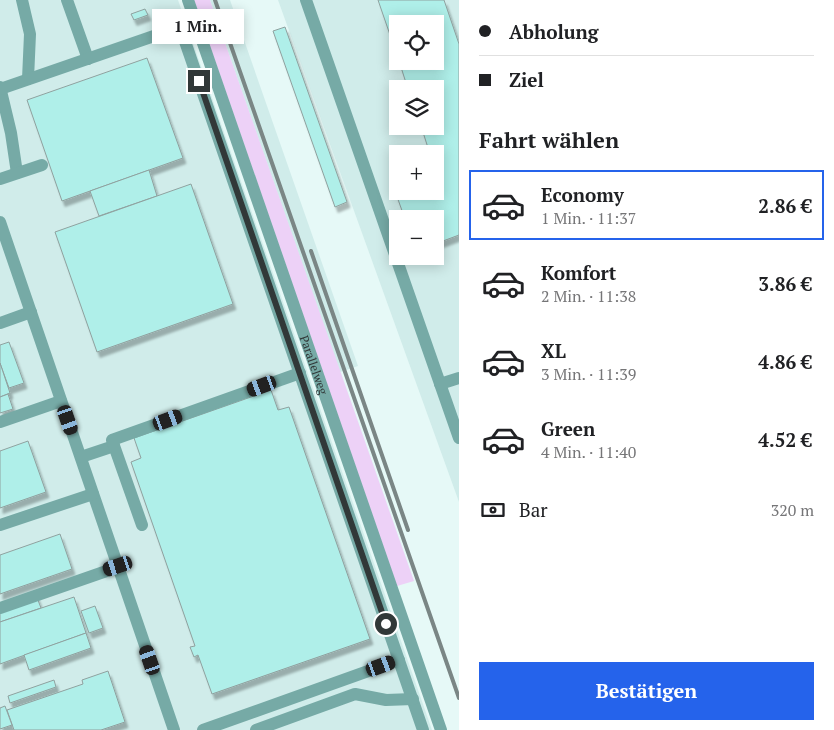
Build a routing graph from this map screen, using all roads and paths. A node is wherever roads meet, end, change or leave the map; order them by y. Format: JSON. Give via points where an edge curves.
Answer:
{"nodes":[{"id":1,"x":22,"y":0,"type":"edge"},
{"id":2,"x":67,"y":0,"type":"edge"},
{"id":3,"x":188,"y":0,"type":"edge"},
{"id":4,"x":306,"y":0,"type":"edge"},
{"id":5,"x":88,"y":59,"type":"junction"},
{"id":6,"x":28,"y":79,"type":"junction"},
{"id":7,"x":0,"y":88,"type":"edge"},
{"id":8,"x":42,"y":165,"type":"dead end"},
{"id":9,"x":17,"y":173,"type":"junction"},
{"id":10,"x":0,"y":179,"type":"edge"},
{"id":11,"x":0,"y":222,"type":"edge"},
{"id":12,"x":31,"y":312,"type":"junction"},
{"id":13,"x":0,"y":323,"type":"edge"},
{"id":14,"x":300,"y":373,"type":"junction"},
{"id":15,"x":459,"y":378,"type":"edge"},
{"id":16,"x":440,"y":384,"type":"junction"},
{"id":17,"x":61,"y":401,"type":"junction"},
{"id":18,"x":0,"y":422,"type":"edge"},
{"id":19,"x":459,"y":438,"type":"edge"},
{"id":20,"x":114,"y":446,"type":"junction"},
{"id":21,"x":81,"y":457,"type":"junction"},
{"id":22,"x":93,"y":494,"type":"junction"},
{"id":23,"x":0,"y":525,"type":"edge"},
{"id":24,"x":142,"y":525,"type":"dead end"},
{"id":25,"x":118,"y":566,"type":"junction"},
{"id":26,"x":0,"y":608,"type":"edge"},
{"id":27,"x":399,"y":660,"type":"junction"},
{"id":28,"x":413,"y":699,"type":"junction"},
{"id":29,"x":174,"y":730,"type":"edge"},
{"id":30,"x":203,"y":730,"type":"edge"},
{"id":31,"x":256,"y":730,"type":"edge"},
{"id":32,"x":423,"y":730,"type":"edge"},
{"id":33,"x":442,"y":730,"type":"edge"}],
"edges":[{"from":1,"to":6,"type":"street","via":[[30,34]]},
{"from":2,"to":5,"type":"street"},
{"from":3,"to":33,"type":"street","name":"Parallelweg"},
{"from":4,"to":16,"type":"street"},
{"from":5,"to":6,"type":"street"},
{"from":5,"to":14,"type":"street","via":[[180,27]]},
{"from":6,"to":7,"type":"street"},
{"from":7,"to":9,"type":"street"},
{"from":8,"to":9,"type":"street"},
{"from":9,"to":10,"type":"street"},
{"from":11,"to":12,"type":"street"},
{"from":12,"to":13,"type":"street"},
{"from":12,"to":17,"type":"street"},
{"from":14,"to":20,"type":"street","via":[[112,440]]},
{"from":14,"to":27,"type":"street"},
{"from":15,"to":16,"type":"street"},
{"from":16,"to":19,"type":"street"},
{"from":17,"to":18,"type":"street"},
{"from":17,"to":21,"type":"street"},
{"from":20,"to":21,"type":"street"},
{"from":20,"to":24,"type":"street"},
{"from":21,"to":22,"type":"street"},
{"from":22,"to":23,"type":"street"},
{"from":22,"to":25,"type":"street"},
{"from":25,"to":26,"type":"street"},
{"from":25,"to":29,"type":"street"},
{"from":27,"to":28,"type":"street"},
{"from":27,"to":30,"type":"street"},
{"from":28,"to":31,"type":"street","via":[[400,702],[355,694]]},
{"from":28,"to":32,"type":"street"}]}
